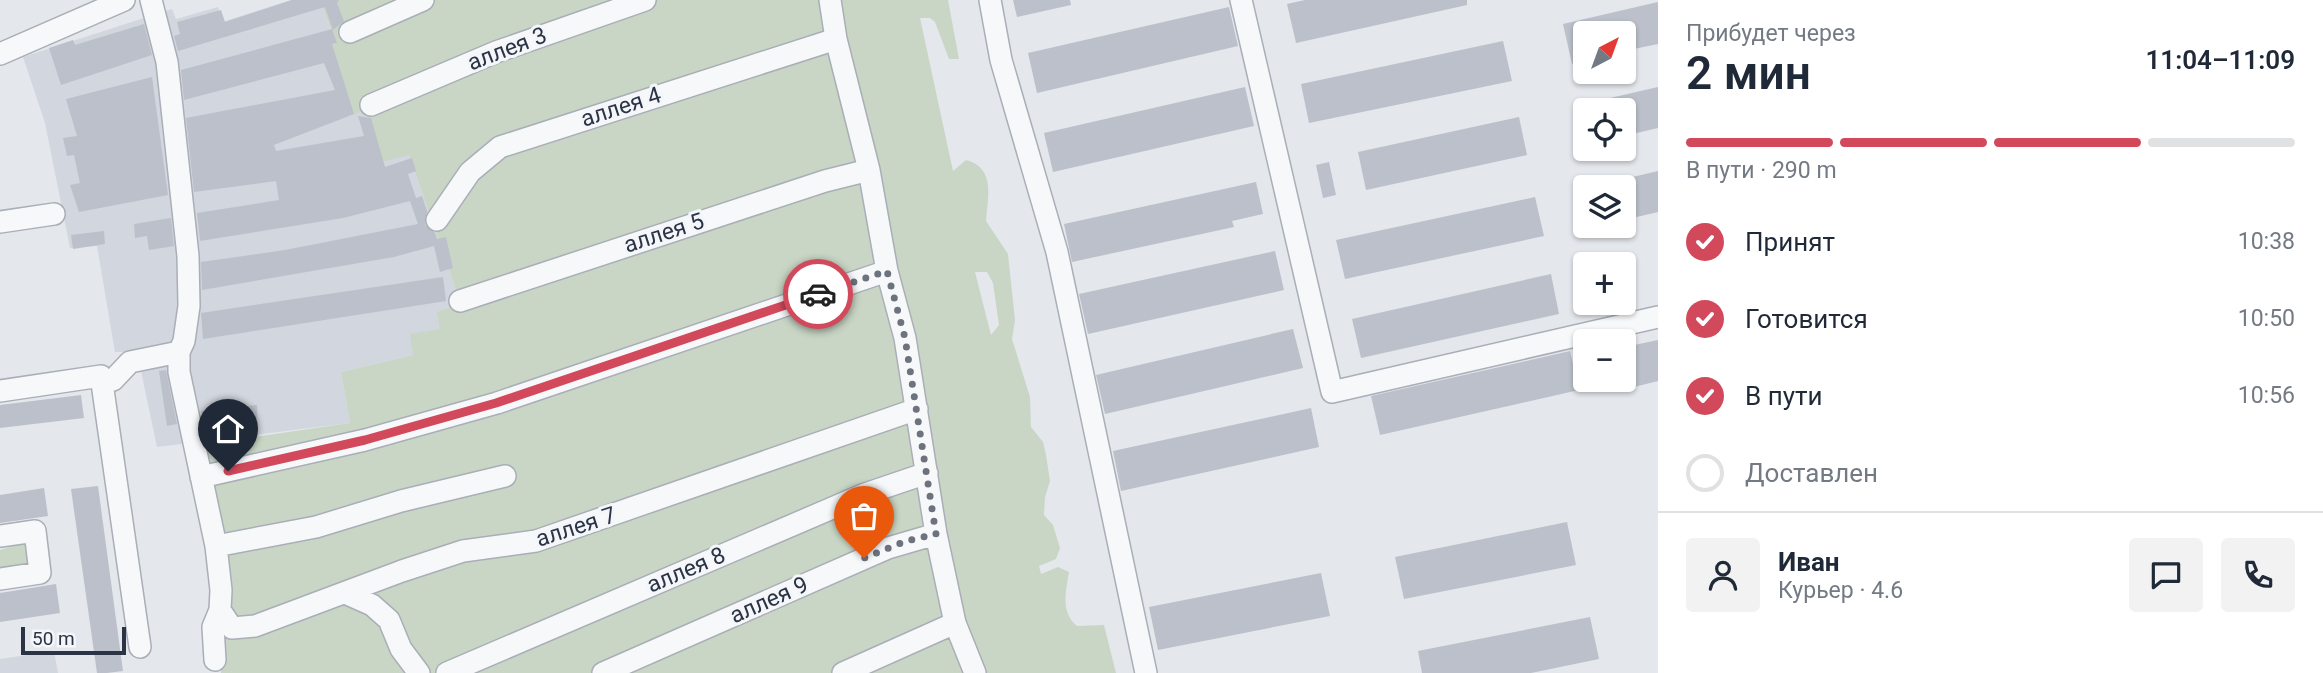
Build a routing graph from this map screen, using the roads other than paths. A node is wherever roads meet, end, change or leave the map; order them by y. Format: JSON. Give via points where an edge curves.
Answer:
{"nodes":[{"id":1,"x":124,"y":0,"type":"edge"},
{"id":2,"x":151,"y":0,"type":"edge"},
{"id":3,"x":423,"y":0,"type":"edge"},
{"id":4,"x":645,"y":0,"type":"edge"},
{"id":5,"x":830,"y":0,"type":"edge"},
{"id":6,"x":990,"y":0,"type":"edge"},
{"id":7,"x":1241,"y":0,"type":"edge"},
{"id":8,"x":350,"y":32,"type":"dead end"},
{"id":9,"x":836,"y":39,"type":"junction"},
{"id":10,"x":0,"y":54,"type":"edge"},
{"id":11,"x":372,"y":105,"type":"dead end"},
{"id":12,"x":869,"y":170,"type":"junction"},
{"id":13,"x":54,"y":214,"type":"dead end"},
{"id":14,"x":437,"y":220,"type":"dead end"},
{"id":15,"x":0,"y":222,"type":"edge"},
{"id":16,"x":887,"y":271,"type":"junction"},
{"id":17,"x":460,"y":300,"type":"dead end"},
{"id":18,"x":1658,"y":317,"type":"edge"},
{"id":19,"x":179,"y":352,"type":"junction"},
{"id":20,"x":102,"y":384,"type":"junction"},
{"id":21,"x":0,"y":391,"type":"edge"},
{"id":22,"x":917,"y":409,"type":"junction"},
{"id":23,"x":927,"y":473,"type":"junction"},
{"id":24,"x":505,"y":476,"type":"dead end"},
{"id":25,"x":201,"y":477,"type":"junction"},
{"id":26,"x":936,"y":534,"type":"junction"},
{"id":27,"x":0,"y":536,"type":"edge"},
{"id":28,"x":216,"y":546,"type":"junction"},
{"id":29,"x":0,"y":579,"type":"edge"},
{"id":30,"x":345,"y":593,"type":"junction"},
{"id":31,"x":220,"y":610,"type":"junction"},
{"id":32,"x":955,"y":623,"type":"junction"},
{"id":33,"x":140,"y":647,"type":"dead end"},
{"id":34,"x":215,"y":660,"type":"dead end"},
{"id":35,"x":419,"y":673,"type":"edge"},
{"id":36,"x":447,"y":673,"type":"edge"},
{"id":37,"x":603,"y":673,"type":"edge"},
{"id":38,"x":843,"y":673,"type":"edge"},
{"id":39,"x":975,"y":673,"type":"edge"},
{"id":40,"x":1146,"y":673,"type":"edge"}],
"edges":[{"from":1,"to":10,"type":"street"},
{"from":2,"to":19,"type":"street","via":[[167,62],[188,256],[189,306]]},
{"from":3,"to":8,"type":"street"},
{"from":4,"to":11,"type":"street","name":"аллея 3","via":[[496,52]]},
{"from":5,"to":9,"type":"street"},
{"from":6,"to":40,"type":"street","via":[[1001,60],[1057,252]]},
{"from":7,"to":18,"type":"street","via":[[1332,392]]},
{"from":9,"to":12,"type":"street"},
{"from":9,"to":14,"type":"street","name":"аллея 4","via":[[500,147],[470,172]]},
{"from":12,"to":16,"type":"street"},
{"from":12,"to":17,"type":"street","name":"аллея 5"},
{"from":13,"to":15,"type":"street"},
{"from":16,"to":22,"type":"street"},
{"from":16,"to":25,"type":"street","via":[[496,403],[365,440]]},
{"from":19,"to":20,"type":"street","via":[[131,362]]},
{"from":19,"to":25,"type":"street","via":[[180,380]]},
{"from":20,"to":21,"type":"street","via":[[100,376]]},
{"from":20,"to":33,"type":"street"},
{"from":22,"to":23,"type":"street"},
{"from":22,"to":30,"type":"street","name":"аллея 7","via":[[536,541],[463,551]]},
{"from":23,"to":26,"type":"street"},
{"from":23,"to":36,"type":"street","name":"аллея 8","via":[[864,494]]},
{"from":24,"to":28,"type":"street","via":[[316,527]]},
{"from":25,"to":28,"type":"street"},
{"from":26,"to":32,"type":"street"},
{"from":26,"to":37,"type":"street","name":"аллея 9","via":[[888,548]]},
{"from":27,"to":29,"type":"street","via":[[35,531],[40,573]]},
{"from":28,"to":31,"type":"street"},
{"from":30,"to":31,"type":"street","name":"аллея 7","via":[[256,626],[232,628]]},
{"from":30,"to":35,"type":"street","via":[[372,605],[389,620],[401,649]]},
{"from":31,"to":34,"type":"street","via":[[213,627]]},
{"from":32,"to":38,"type":"street"},
{"from":32,"to":39,"type":"street"}]}
